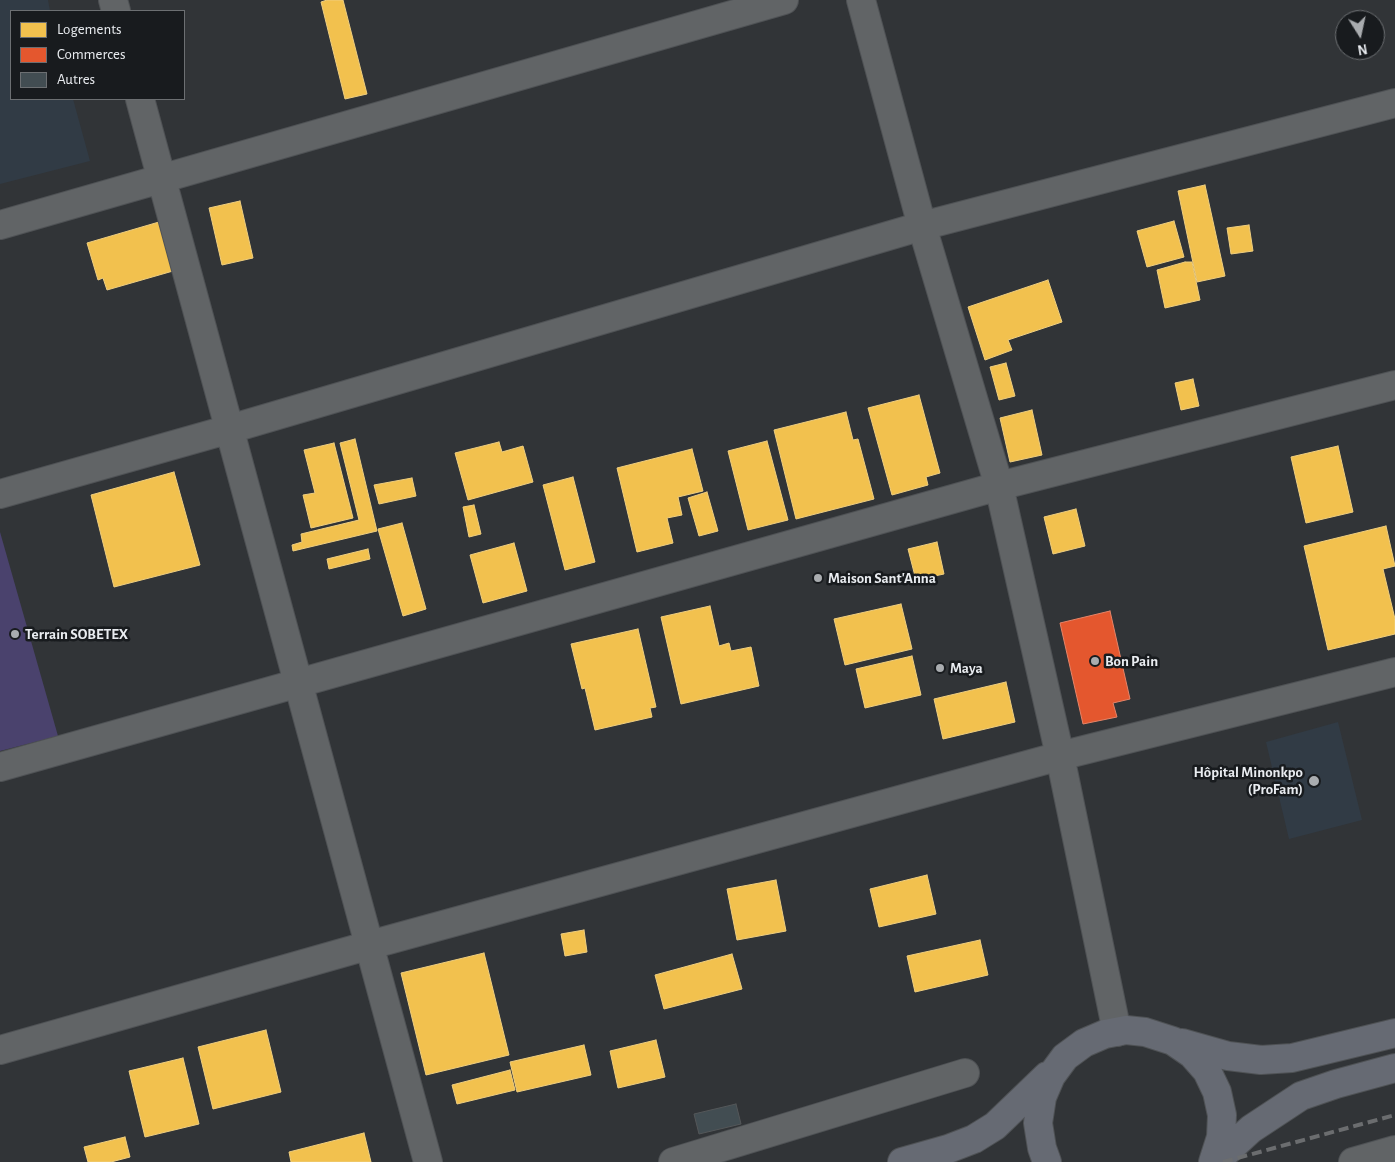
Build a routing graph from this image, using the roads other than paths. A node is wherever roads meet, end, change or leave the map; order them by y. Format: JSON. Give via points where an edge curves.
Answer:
{"nodes":[{"id":1,"x":784,"y":0,"type":"edge"},
{"id":2,"x":861,"y":0,"type":"edge"},
{"id":3,"x":140,"y":100,"type":"edge"},
{"id":4,"x":1395,"y":103,"type":"edge"},
{"id":5,"x":162,"y":178,"type":"junction"},
{"id":6,"x":0,"y":225,"type":"edge"},
{"id":7,"x":922,"y":226,"type":"junction"},
{"id":8,"x":1395,"y":385,"type":"edge"},
{"id":9,"x":230,"y":429,"type":"junction"},
{"id":10,"x":999,"y":486,"type":"junction"},
{"id":11,"x":0,"y":494,"type":"edge"},
{"id":12,"x":1395,"y":672,"type":"edge"},
{"id":13,"x":299,"y":684,"type":"junction"},
{"id":14,"x":1060,"y":756,"type":"junction"},
{"id":15,"x":0,"y":767,"type":"edge"},
{"id":16,"x":370,"y":945,"type":"junction"},
{"id":17,"x":1117,"y":1032,"type":"junction"},
{"id":18,"x":1395,"y":1033,"type":"edge"},
{"id":19,"x":1172,"y":1041,"type":"junction"},
{"id":20,"x":0,"y":1050,"type":"edge"},
{"id":21,"x":1058,"y":1066,"type":"junction"},
{"id":22,"x":1395,"y":1068,"type":"edge"},
{"id":23,"x":965,"y":1072,"type":"dead end"},
{"id":24,"x":1395,"y":1150,"type":"edge"},
{"id":25,"x":428,"y":1162,"type":"edge"},
{"id":26,"x":673,"y":1162,"type":"edge"},
{"id":27,"x":902,"y":1162,"type":"edge"},
{"id":28,"x":1047,"y":1162,"type":"edge"},
{"id":29,"x":1214,"y":1162,"type":"edge"},
{"id":30,"x":1353,"y":1162,"type":"edge"}],
"edges":[{"from":1,"to":5,"type":"street"},
{"from":2,"to":7,"type":"street"},
{"from":3,"to":5,"type":"street"},
{"from":4,"to":7,"type":"street"},
{"from":5,"to":6,"type":"street"},
{"from":5,"to":9,"type":"street"},
{"from":7,"to":9,"type":"street"},
{"from":7,"to":10,"type":"street"},
{"from":8,"to":10,"type":"street"},
{"from":9,"to":11,"type":"street"},
{"from":9,"to":13,"type":"street"},
{"from":10,"to":13,"type":"street"},
{"from":10,"to":14,"type":"street"},
{"from":12,"to":14,"type":"street"},
{"from":13,"to":15,"type":"street"},
{"from":13,"to":16,"type":"street"},
{"from":14,"to":16,"type":"street"},
{"from":14,"to":17,"type":"street"},
{"from":16,"to":20,"type":"street"},
{"from":16,"to":25,"type":"street"},
{"from":17,"to":19,"type":"highway","via":[[1145,1032]]},
{"from":17,"to":21,"type":"highway","via":[[1084,1043]]},
{"from":18,"to":19,"type":"highway","via":[[1292,1058],[1261,1060],[1228,1056]]},
{"from":19,"to":29,"type":"highway","via":[[1200,1062],[1217,1092],[1222,1126]]},
{"from":21,"to":27,"type":"highway","via":[[995,1126],[974,1139]]},
{"from":21,"to":28,"type":"highway","via":[[1046,1086],[1039,1110],[1039,1136]]},
{"from":22,"to":29,"type":"highway","via":[[1301,1096],[1251,1129]]},
{"from":23,"to":26,"type":"street"},
{"from":24,"to":30,"type":"street"}]}
